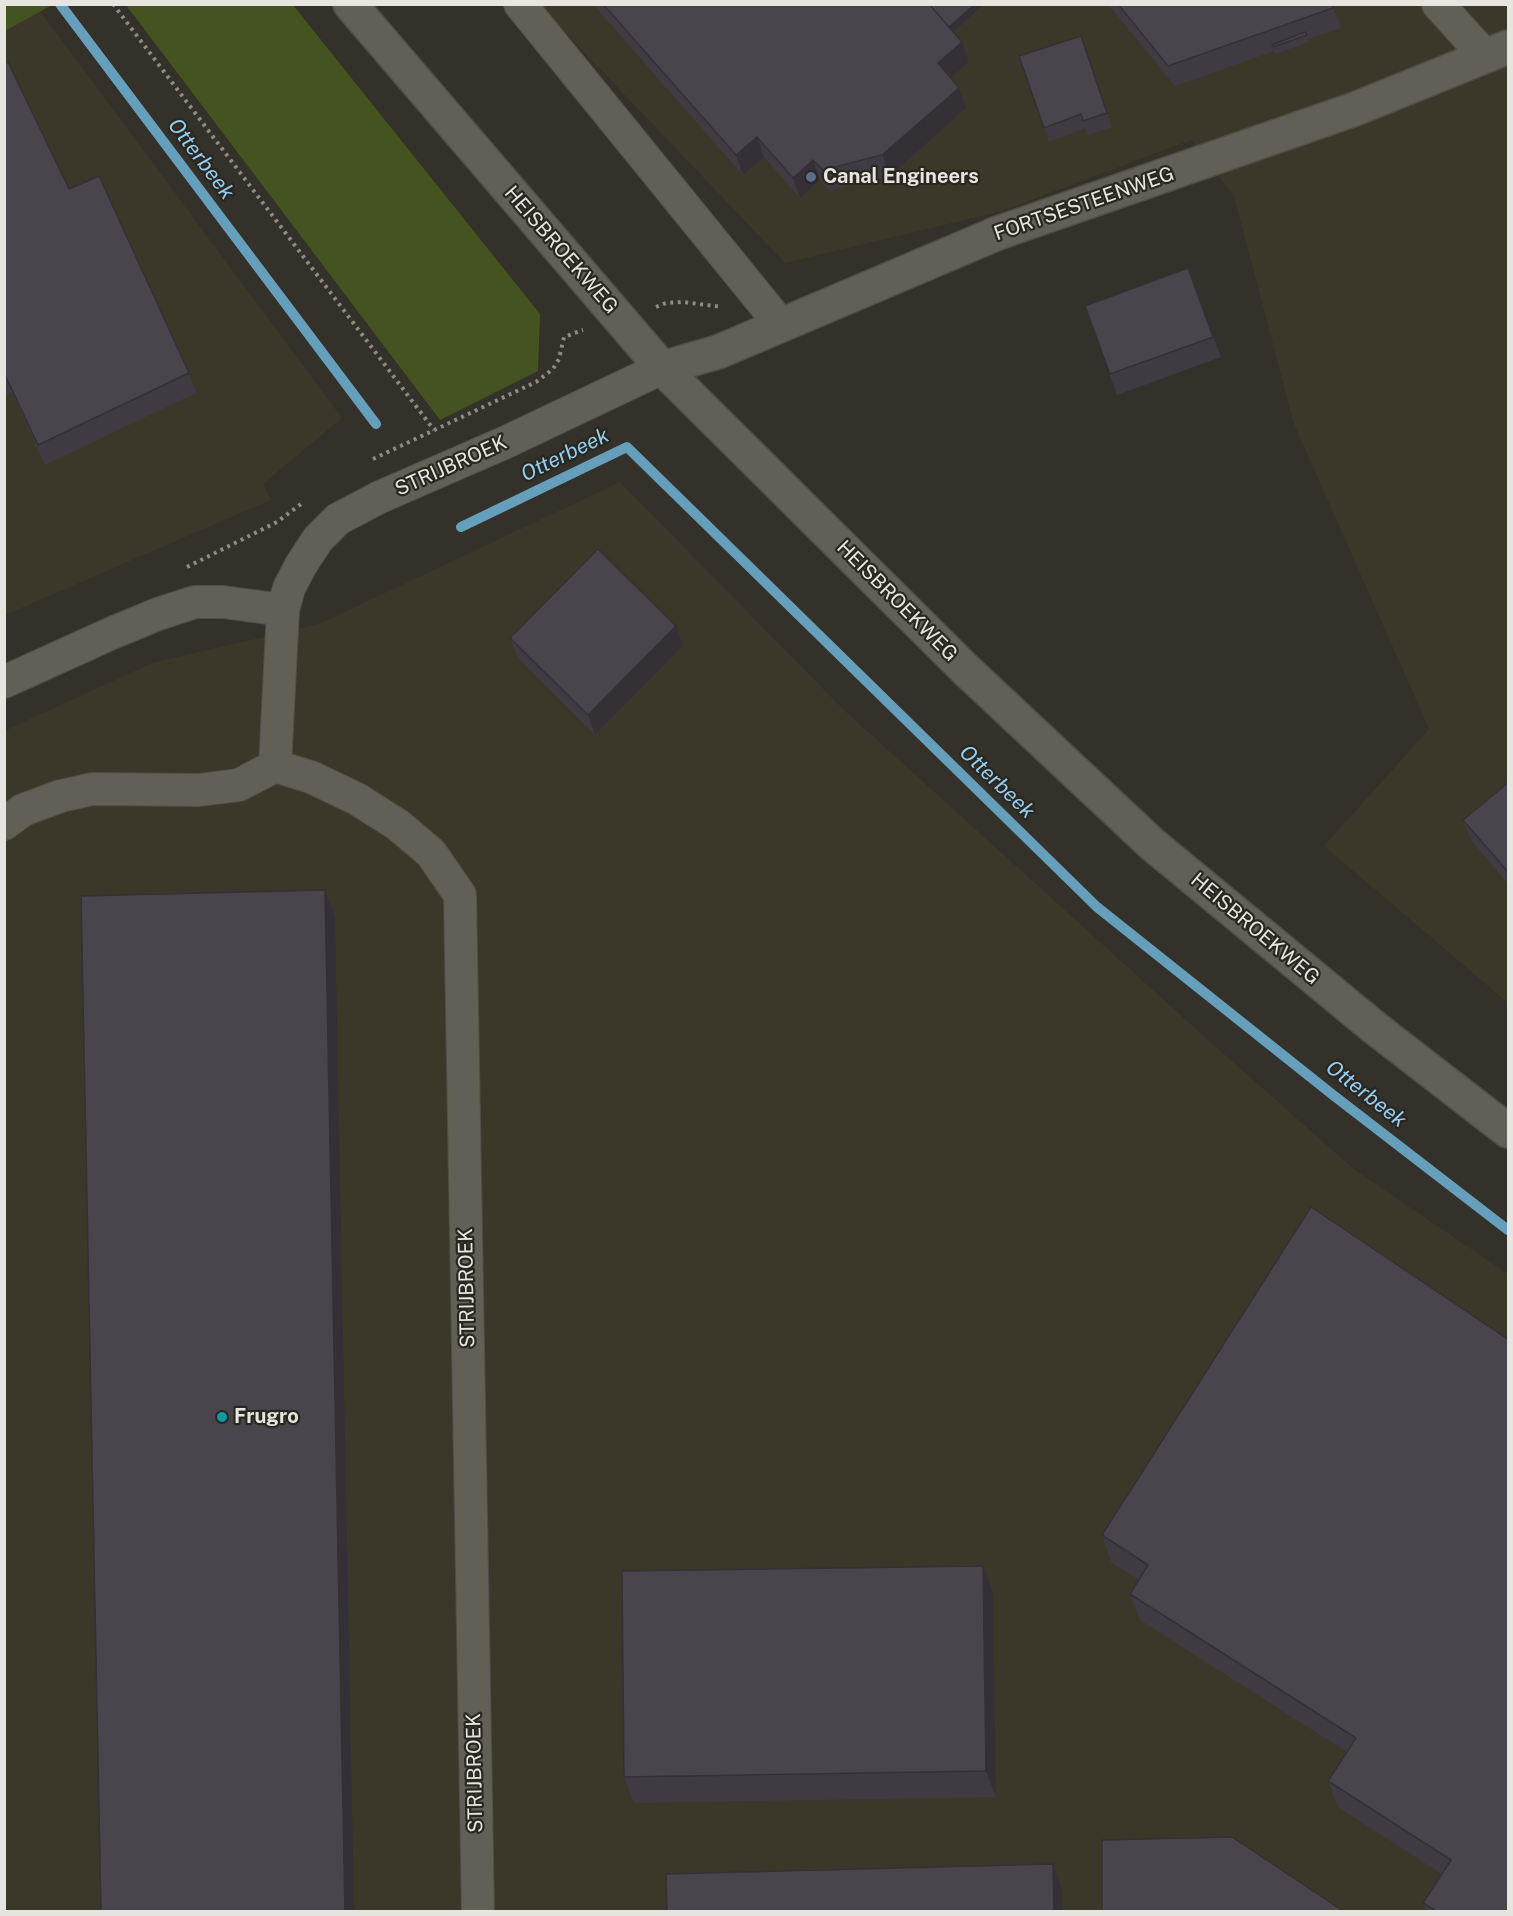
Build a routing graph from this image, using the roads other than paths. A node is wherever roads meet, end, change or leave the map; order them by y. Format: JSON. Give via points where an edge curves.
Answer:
{"nodes":[{"id":1,"x":350,"y":4,"type":"edge"},
{"id":2,"x":520,"y":4,"type":"edge"},
{"id":3,"x":1438,"y":4,"type":"edge"},
{"id":4,"x":1497,"y":51,"type":"edge"},
{"id":5,"x":780,"y":325,"type":"junction"},
{"id":6,"x":662,"y":368,"type":"junction"},
{"id":7,"x":283,"y":609,"type":"junction"},
{"id":8,"x":4,"y":682,"type":"edge"},
{"id":9,"x":275,"y":766,"type":"junction"},
{"id":10,"x":4,"y":824,"type":"edge"},
{"id":11,"x":1509,"y":1131,"type":"edge"},
{"id":12,"x":478,"y":1911,"type":"edge"}],
"edges":[{"from":1,"to":6,"type":"main road","name":"HEISBROEKWEG"},
{"from":2,"to":5,"type":"street"},
{"from":3,"to":4,"type":"street"},
{"from":4,"to":5,"type":"main road","name":"FORTSESTEENWEG","via":[[1355,109],[998,233]]},
{"from":5,"to":6,"type":"main road","name":"FORTSESTEENWEG","via":[[718,352]]},
{"from":6,"to":7,"type":"street","name":"STRIJBROEK","via":[[338,519],[318,539],[301,565]]},
{"from":6,"to":11,"type":"main road","name":"HEISBROEKWEG","via":[[964,668],[1152,844],[1375,1028]]},
{"from":7,"to":8,"type":"street","via":[[195,602],[121,629]]},
{"from":7,"to":9,"type":"street","name":"STRIJBROEK"},
{"from":9,"to":10,"type":"street","via":[[239,785],[199,790],[92,789],[24,810]]},
{"from":9,"to":12,"type":"street","name":"STRIJBROEK","via":[[311,777],[357,799],[398,825],[432,853],[460,895]]}]}
